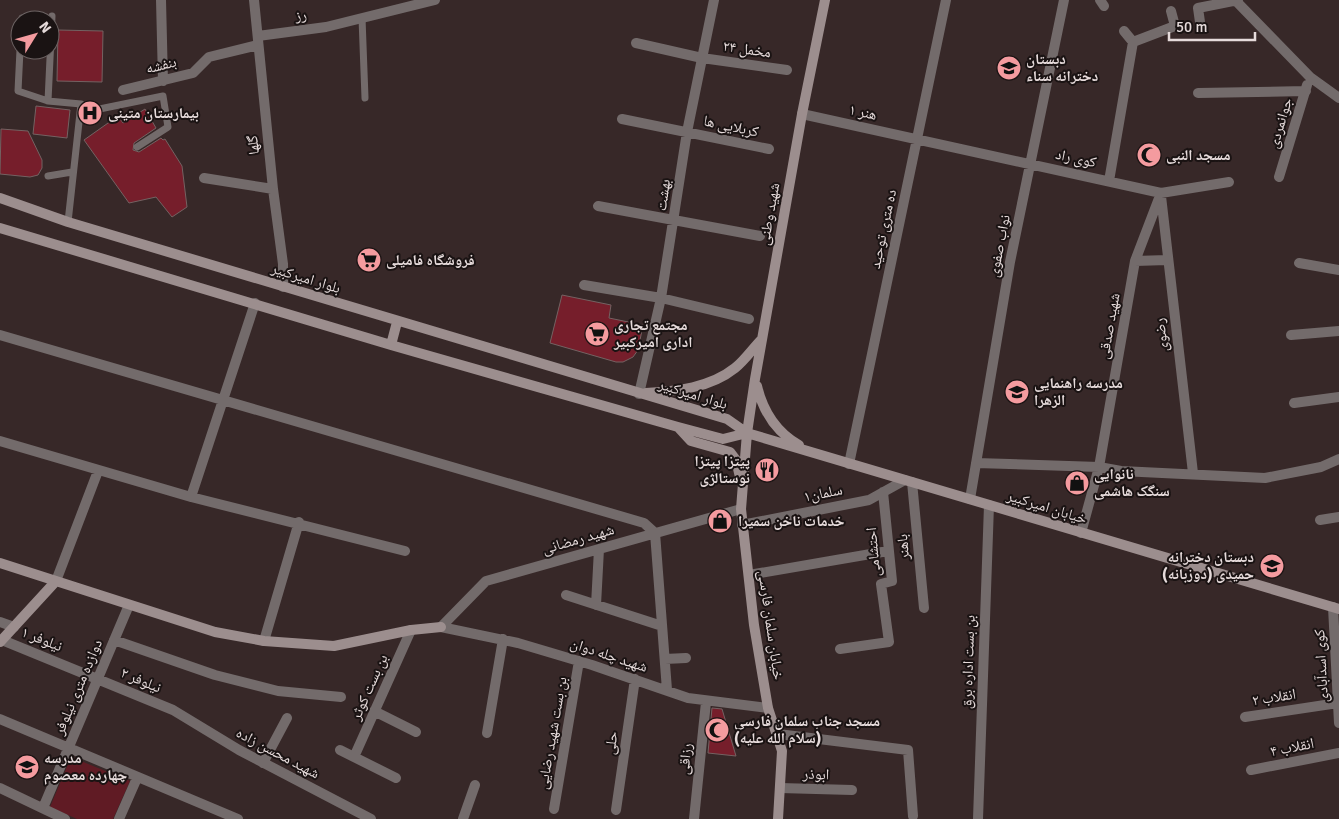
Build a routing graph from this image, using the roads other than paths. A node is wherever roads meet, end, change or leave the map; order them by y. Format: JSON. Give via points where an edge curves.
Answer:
{"nodes":[{"id":1,"x":161,"y":0,"type":"edge"},
{"id":2,"x":254,"y":0,"type":"edge"},
{"id":3,"x":435,"y":0,"type":"edge"},
{"id":4,"x":714,"y":0,"type":"edge"},
{"id":5,"x":825,"y":0,"type":"edge"},
{"id":6,"x":946,"y":0,"type":"edge"},
{"id":7,"x":1064,"y":0,"type":"edge"},
{"id":8,"x":1237,"y":0,"type":"edge"},
{"id":9,"x":1172,"y":11,"type":"dead end"},
{"id":10,"x":362,"y":18,"type":"junction"},
{"id":11,"x":1200,"y":22,"type":"dead end"},
{"id":12,"x":1124,"y":31,"type":"dead end"},
{"id":13,"x":258,"y":41,"type":"junction"},
{"id":14,"x":1133,"y":42,"type":"junction"},
{"id":15,"x":636,"y":43,"type":"dead end"},
{"id":16,"x":702,"y":58,"type":"junction"},
{"id":17,"x":20,"y":60,"type":"edge"},
{"id":18,"x":50,"y":60,"type":"edge"},
{"id":19,"x":787,"y":70,"type":"dead end"},
{"id":20,"x":1310,"y":77,"type":"junction"},
{"id":21,"x":164,"y":81,"type":"junction"},
{"id":22,"x":123,"y":90,"type":"dead end"},
{"id":23,"x":1306,"y":91,"type":"junction"},
{"id":24,"x":1198,"y":92,"type":"dead end"},
{"id":25,"x":364,"y":98,"type":"dead end"},
{"id":26,"x":1339,"y":98,"type":"edge"},
{"id":27,"x":48,"y":101,"type":"junction"},
{"id":28,"x":80,"y":113,"type":"junction"},
{"id":29,"x":802,"y":114,"type":"junction"},
{"id":30,"x":622,"y":119,"type":"dead end"},
{"id":31,"x":687,"y":132,"type":"junction"},
{"id":32,"x":917,"y":139,"type":"junction"},
{"id":33,"x":137,"y":147,"type":"dead end"},
{"id":34,"x":769,"y":149,"type":"dead end"},
{"id":35,"x":1031,"y":164,"type":"junction"},
{"id":36,"x":72,"y":172,"type":"junction"},
{"id":37,"x":48,"y":176,"type":"dead end"},
{"id":38,"x":1279,"y":177,"type":"dead end"},
{"id":39,"x":204,"y":178,"type":"dead end"},
{"id":40,"x":1109,"y":181,"type":"junction"},
{"id":41,"x":1229,"y":182,"type":"dead end"},
{"id":42,"x":273,"y":189,"type":"junction"},
{"id":43,"x":1161,"y":192,"type":"junction"},
{"id":44,"x":0,"y":198,"type":"edge"},
{"id":45,"x":598,"y":206,"type":"dead end"},
{"id":46,"x":674,"y":219,"type":"junction"},
{"id":47,"x":68,"y":222,"type":"junction"},
{"id":48,"x":0,"y":228,"type":"edge"},
{"id":49,"x":760,"y":236,"type":"dead end"},
{"id":50,"x":1167,"y":260,"type":"junction"},
{"id":51,"x":1135,"y":261,"type":"junction"},
{"id":52,"x":1299,"y":264,"type":"dead end"},
{"id":53,"x":1339,"y":270,"type":"edge"},
{"id":54,"x":584,"y":285,"type":"dead end"},
{"id":55,"x":283,"y":287,"type":"junction"},
{"id":56,"x":661,"y":298,"type":"junction"},
{"id":57,"x":255,"y":303,"type":"junction"},
{"id":58,"x":749,"y":319,"type":"dead end"},
{"id":59,"x":397,"y":322,"type":"junction"},
{"id":60,"x":1339,"y":330,"type":"edge"},
{"id":61,"x":0,"y":335,"type":"edge"},
{"id":62,"x":1290,"y":335,"type":"dead end"},
{"id":63,"x":762,"y":339,"type":"junction"},
{"id":64,"x":391,"y":346,"type":"junction"},
{"id":65,"x":756,"y":379,"type":"junction"},
{"id":66,"x":639,"y":394,"type":"junction"},
{"id":67,"x":1339,"y":397,"type":"edge"},
{"id":68,"x":222,"y":399,"type":"junction"},
{"id":69,"x":1294,"y":403,"type":"dead end"},
{"id":70,"x":678,"y":427,"type":"junction"},
{"id":71,"x":746,"y":433,"type":"junction"},
{"id":72,"x":0,"y":441,"type":"edge"},
{"id":73,"x":810,"y":452,"type":"junction"},
{"id":74,"x":1339,"y":459,"type":"edge"},
{"id":75,"x":976,"y":463,"type":"junction"},
{"id":76,"x":849,"y":464,"type":"junction"},
{"id":77,"x":1099,"y":467,"type":"junction"},
{"id":78,"x":98,"y":471,"type":"junction"},
{"id":79,"x":1193,"y":473,"type":"junction"},
{"id":80,"x":908,"y":481,"type":"junction"},
{"id":81,"x":742,"y":485,"type":"junction"},
{"id":82,"x":883,"y":492,"type":"junction"},
{"id":83,"x":191,"y":497,"type":"junction"},
{"id":84,"x":970,"y":500,"type":"junction"},
{"id":85,"x":988,"y":505,"type":"junction"},
{"id":86,"x":741,"y":509,"type":"junction"},
{"id":87,"x":1339,"y":517,"type":"edge"},
{"id":88,"x":1320,"y":520,"type":"dead end"},
{"id":89,"x":299,"y":522,"type":"junction"},
{"id":90,"x":742,"y":525,"type":"junction"},
{"id":91,"x":1081,"y":532,"type":"junction"},
{"id":92,"x":655,"y":533,"type":"junction"},
{"id":93,"x":598,"y":549,"type":"junction"},
{"id":94,"x":406,"y":551,"type":"dead end"},
{"id":95,"x":888,"y":551,"type":"junction"},
{"id":96,"x":0,"y":563,"type":"edge"},
{"id":97,"x":749,"y":576,"type":"junction"},
{"id":98,"x":56,"y":581,"type":"junction"},
{"id":99,"x":566,"y":595,"type":"dead end"},
{"id":100,"x":129,"y":605,"type":"junction"},
{"id":101,"x":596,"y":605,"type":"junction"},
{"id":102,"x":924,"y":608,"type":"dead end"},
{"id":103,"x":1336,"y":608,"type":"edge"},
{"id":104,"x":0,"y":622,"type":"edge"},
{"id":105,"x":662,"y":626,"type":"junction"},
{"id":106,"x":14,"y":627,"type":"junction"},
{"id":107,"x":441,"y":627,"type":"junction"},
{"id":108,"x":411,"y":630,"type":"junction"},
{"id":109,"x":503,"y":639,"type":"junction"},
{"id":110,"x":114,"y":640,"type":"junction"},
{"id":111,"x":1,"y":641,"type":"edge"},
{"id":112,"x":264,"y":641,"type":"junction"},
{"id":113,"x":840,"y":649,"type":"dead end"},
{"id":114,"x":686,"y":658,"type":"dead end"},
{"id":115,"x":664,"y":660,"type":"junction"},
{"id":116,"x":579,"y":661,"type":"junction"},
{"id":117,"x":98,"y":678,"type":"junction"},
{"id":118,"x":635,"y":679,"type":"junction"},
{"id":119,"x":667,"y":690,"type":"junction"},
{"id":120,"x":341,"y":697,"type":"dead end"},
{"id":121,"x":706,"y":702,"type":"junction"},
{"id":122,"x":1338,"y":703,"type":"edge"},
{"id":123,"x":768,"y":708,"type":"junction"},
{"id":124,"x":173,"y":710,"type":"joint"},
{"id":125,"x":374,"y":711,"type":"junction"},
{"id":126,"x":1245,"y":717,"type":"dead end"},
{"id":127,"x":287,"y":718,"type":"dead end"},
{"id":128,"x":0,"y":719,"type":"edge"},
{"id":129,"x":1339,"y":723,"type":"edge"},
{"id":130,"x":416,"y":732,"type":"dead end"},
{"id":131,"x":487,"y":733,"type":"dead end"},
{"id":132,"x":778,"y":734,"type":"junction"},
{"id":133,"x":67,"y":748,"type":"junction"},
{"id":134,"x":340,"y":750,"type":"dead end"},
{"id":135,"x":1339,"y":753,"type":"edge"},
{"id":136,"x":354,"y":757,"type":"junction"},
{"id":137,"x":263,"y":763,"type":"junction"},
{"id":138,"x":1251,"y":770,"type":"dead end"},
{"id":139,"x":137,"y":778,"type":"junction"},
{"id":140,"x":396,"y":778,"type":"dead end"},
{"id":141,"x":475,"y":785,"type":"dead end"},
{"id":142,"x":0,"y":788,"type":"edge"},
{"id":143,"x":780,"y":788,"type":"junction"},
{"id":144,"x":852,"y":790,"type":"dead end"},
{"id":145,"x":43,"y":808,"type":"junction"},
{"id":146,"x":554,"y":809,"type":"dead end"},
{"id":147,"x":616,"y":810,"type":"dead end"},
{"id":148,"x":914,"y":816,"type":"dead end"},
{"id":149,"x":65,"y":819,"type":"edge"},
{"id":150,"x":119,"y":819,"type":"edge"},
{"id":151,"x":238,"y":819,"type":"edge"},
{"id":152,"x":371,"y":819,"type":"edge"},
{"id":153,"x":463,"y":819,"type":"edge"},
{"id":154,"x":694,"y":819,"type":"edge"},
{"id":155,"x":778,"y":819,"type":"edge"},
{"id":156,"x":978,"y":819,"type":"edge"}],
"edges":[{"from":1,"to":21,"type":"street"},
{"from":2,"to":13,"type":"street","name":"گلها"},
{"from":3,"to":10,"type":"street","name":"رز"},
{"from":4,"to":16,"type":"street","name":"بهشت"},
{"from":5,"to":29,"type":"main road","name":"شهید وطنی"},
{"from":6,"to":32,"type":"street","name":"ده متری توحید"},
{"from":7,"to":35,"type":"street","name":"نواب صفوی"},
{"from":8,"to":11,"type":"street","via":[[1198,8]]},
{"from":8,"to":20,"type":"street"},
{"from":9,"to":14,"type":"street","via":[[1175,26]]},
{"from":10,"to":13,"type":"street","name":"رز"},
{"from":10,"to":25,"type":"lane"},
{"from":12,"to":14,"type":"street"},
{"from":13,"to":21,"type":"street","name":"بنفشه","via":[[208,57],[193,73]]},
{"from":13,"to":42,"type":"street","name":"گلها"},
{"from":14,"to":40,"type":"street"},
{"from":15,"to":16,"type":"street","name":"مخمل ۲۴"},
{"from":16,"to":19,"type":"street","name":"مخمل ۲۴"},
{"from":16,"to":31,"type":"street","name":"بهشت"},
{"from":17,"to":27,"type":"lane","via":[[18,92]]},
{"from":18,"to":27,"type":"lane"},
{"from":20,"to":23,"type":"street","name":"جوانمردی"},
{"from":20,"to":26,"type":"street"},
{"from":21,"to":22,"type":"street","name":"بنفشه"},
{"from":23,"to":24,"type":"street"},
{"from":23,"to":38,"type":"street","name":"جوانمردی"},
{"from":27,"to":28,"type":"lane","via":[[81,104]]},
{"from":28,"to":33,"type":"lane","via":[[164,96],[168,126]]},
{"from":28,"to":36,"type":"lane"},
{"from":29,"to":32,"type":"street","name":"هنر ۱"},
{"from":29,"to":63,"type":"main road","name":"شهید وطنی"},
{"from":30,"to":31,"type":"street","name":"کربلایی ها"},
{"from":31,"to":34,"type":"street","name":"کربلایی ها"},
{"from":31,"to":46,"type":"street","name":"بهشت"},
{"from":32,"to":35,"type":"street","name":"کوی راد"},
{"from":32,"to":76,"type":"street","name":"ده متری توحید"},
{"from":35,"to":40,"type":"street","name":"کوی راد"},
{"from":35,"to":75,"type":"street","name":"نواب صفوی","via":[[1010,262]]},
{"from":36,"to":37,"type":"lane"},
{"from":36,"to":47,"type":"lane"},
{"from":39,"to":42,"type":"street"},
{"from":40,"to":43,"type":"street","name":"کوی راد"},
{"from":41,"to":43,"type":"street","name":"کوی راد"},
{"from":42,"to":55,"type":"street","name":"گلها"},
{"from":43,"to":50,"type":"street","name":"رضوی"},
{"from":43,"to":51,"type":"street","name":"شهید صدقی"},
{"from":44,"to":47,"type":"main road","name":"بلوار امیرکبیر"},
{"from":45,"to":46,"type":"street"},
{"from":46,"to":49,"type":"street"},
{"from":46,"to":56,"type":"street","name":"بهشت"},
{"from":47,"to":55,"type":"main road","name":"بلوار امیرکبیر"},
{"from":48,"to":57,"type":"main road"},
{"from":50,"to":51,"type":"street"},
{"from":50,"to":79,"type":"street","name":"رضوی"},
{"from":51,"to":77,"type":"street","name":"شهید صدقی"},
{"from":52,"to":53,"type":"street"},
{"from":54,"to":56,"type":"street"},
{"from":55,"to":59,"type":"main road","name":"بلوار امیرکبیر"},
{"from":56,"to":58,"type":"street"},
{"from":56,"to":66,"type":"street","name":"بهشت"},
{"from":57,"to":64,"type":"main road"},
{"from":57,"to":68,"type":"street"},
{"from":59,"to":64,"type":"main road"},
{"from":59,"to":66,"type":"main road","name":"بلوار امیرکبیر"},
{"from":60,"to":62,"type":"street"},
{"from":61,"to":68,"type":"street"},
{"from":63,"to":65,"type":"main road","name":"شهید وطنی"},
{"from":63,"to":66,"type":"main road","via":[[735,368],[712,380],[683,391]]},
{"from":64,"to":70,"type":"main road"},
{"from":65,"to":71,"type":"main road","name":"شهید وطنی"},
{"from":65,"to":73,"type":"main road","via":[[761,405],[772,422],[793,442]]},
{"from":66,"to":71,"type":"main road","name":"بلوار امیرکبیر","via":[[727,419]]},
{"from":67,"to":69,"type":"street"},
{"from":68,"to":83,"type":"street"},
{"from":68,"to":92,"type":"street","via":[[644,523]]},
{"from":70,"to":71,"type":"main road","via":[[723,439]]},
{"from":70,"to":81,"type":"main road","via":[[691,441],[730,452],[736,460]]},
{"from":71,"to":73,"type":"main road","name":"خیابان امیرکبیر"},
{"from":71,"to":81,"type":"main road","name":"خیابان سلمان فارسی"},
{"from":72,"to":78,"type":"street"},
{"from":73,"to":76,"type":"main road","name":"خیابان امیرکبیر"},
{"from":74,"to":79,"type":"street","via":[[1321,467],[1265,478]]},
{"from":75,"to":77,"type":"street"},
{"from":75,"to":84,"type":"street","name":"نواب صفوی"},
{"from":76,"to":80,"type":"main road","name":"خیابان امیرکبیر"},
{"from":77,"to":79,"type":"street","via":[[1121,471]]},
{"from":77,"to":91,"type":"street","name":"شهید صدقی"},
{"from":78,"to":83,"type":"street"},
{"from":78,"to":98,"type":"street"},
{"from":80,"to":82,"type":"street","name":"سلمان۱"},
{"from":80,"to":84,"type":"main road","name":"خیابان امیرکبیر"},
{"from":80,"to":102,"type":"street","name":"باهنر"},
{"from":81,"to":86,"type":"main road","name":"خیابان سلمان فارسی"},
{"from":82,"to":90,"type":"street","name":"سلمان۱","via":[[868,500]]},
{"from":82,"to":95,"type":"street","name":"احتشامی"},
{"from":83,"to":89,"type":"street"},
{"from":84,"to":85,"type":"main road","name":"خیابان امیرکبیر"},
{"from":85,"to":91,"type":"main road","name":"خیابان امیرکبیر"},
{"from":85,"to":156,"type":"street","name":"بن بست اداره برق"},
{"from":86,"to":90,"type":"main road","name":"خیابان سلمان فارسی"},
{"from":86,"to":92,"type":"street","name":"شهید رمضانی"},
{"from":87,"to":88,"type":"street"},
{"from":89,"to":94,"type":"street"},
{"from":89,"to":112,"type":"street"},
{"from":90,"to":97,"type":"main road","name":"خیابان سلمان فارسی"},
{"from":91,"to":103,"type":"main road","name":"خیابان امیرکبیر"},
{"from":92,"to":93,"type":"street","name":"شهید رمضانی"},
{"from":92,"to":105,"type":"street"},
{"from":93,"to":101,"type":"street"},
{"from":93,"to":107,"type":"street","name":"شهید رمضانی","via":[[486,581]]},
{"from":95,"to":97,"type":"street"},
{"from":95,"to":113,"type":"street","name":"احتشامی","via":[[892,581],[881,584],[889,642]]},
{"from":96,"to":98,"type":"main road"},
{"from":97,"to":123,"type":"main road","name":"خیابان سلمان فارسی"},
{"from":98,"to":100,"type":"main road"},
{"from":98,"to":106,"type":"main road"},
{"from":99,"to":101,"type":"street"},
{"from":100,"to":110,"type":"street","name":"دوازده متری نیلوفر"},
{"from":100,"to":112,"type":"main road","via":[[215,632]]},
{"from":101,"to":105,"type":"street"},
{"from":103,"to":122,"type":"street","name":"کوی اسدآبادی"},
{"from":104,"to":106,"type":"street"},
{"from":105,"to":115,"type":"street"},
{"from":106,"to":111,"type":"main road"},
{"from":107,"to":108,"type":"main road"},
{"from":107,"to":109,"type":"street","name":"شهید چله دوان"},
{"from":108,"to":112,"type":"main road","via":[[334,646]]},
{"from":108,"to":125,"type":"street","name":"بن بست کوثر"},
{"from":109,"to":116,"type":"street","name":"شهید چله دوان"},
{"from":109,"to":131,"type":"street"},
{"from":110,"to":117,"type":"street","name":"دوازده متری نیلوفر"},
{"from":110,"to":120,"type":"street","via":[[215,675],[278,691]]},
{"from":111,"to":117,"type":"street","name":"نیلوفر ۱"},
{"from":114,"to":115,"type":"street"},
{"from":115,"to":119,"type":"street"},
{"from":116,"to":118,"type":"street","name":"شهید چله دوان"},
{"from":116,"to":146,"type":"street","name":"بن بست شهید رضایی"},
{"from":117,"to":124,"type":"street","name":"نیلوفر ۲"},
{"from":117,"to":133,"type":"street","name":"دوازده متری نیلوفر"},
{"from":118,"to":119,"type":"street","name":"شهید چله دوان"},
{"from":118,"to":147,"type":"street","name":"حلی"},
{"from":119,"to":121,"type":"street","name":"شهید چله دوان"},
{"from":121,"to":123,"type":"street","name":"شهید چله دوان"},
{"from":121,"to":154,"type":"street","name":"رزاقی"},
{"from":122,"to":126,"type":"street","name":"انقلاب ۲"},
{"from":122,"to":129,"type":"street","name":"کوی اسدآبادی"},
{"from":123,"to":132,"type":"main road","name":"خیابان سلمان فارسی"},
{"from":124,"to":137,"type":"street","name":"شهید محسن زاده"},
{"from":125,"to":130,"type":"street"},
{"from":125,"to":136,"type":"street","name":"بن بست کوثر"},
{"from":127,"to":137,"type":"street"},
{"from":128,"to":133,"type":"street"},
{"from":132,"to":143,"type":"main road","name":"خیابان سلمان فارسی","via":[[782,751]]},
{"from":132,"to":148,"type":"street","via":[[908,750]]},
{"from":133,"to":139,"type":"street"},
{"from":133,"to":145,"type":"street","name":"دوازده متری نیلوفر"},
{"from":134,"to":136,"type":"street"},
{"from":135,"to":138,"type":"street","name":"انقلاب ۴"},
{"from":136,"to":140,"type":"street"},
{"from":137,"to":152,"type":"street","name":"شهید محسن زاده"},
{"from":139,"to":150,"type":"street"},
{"from":139,"to":151,"type":"street"},
{"from":141,"to":153,"type":"street"},
{"from":142,"to":145,"type":"street"},
{"from":143,"to":144,"type":"street","name":"ابوذر"},
{"from":143,"to":155,"type":"main road","name":"خیابان سلمان فارسی"},
{"from":145,"to":149,"type":"street"}]}
